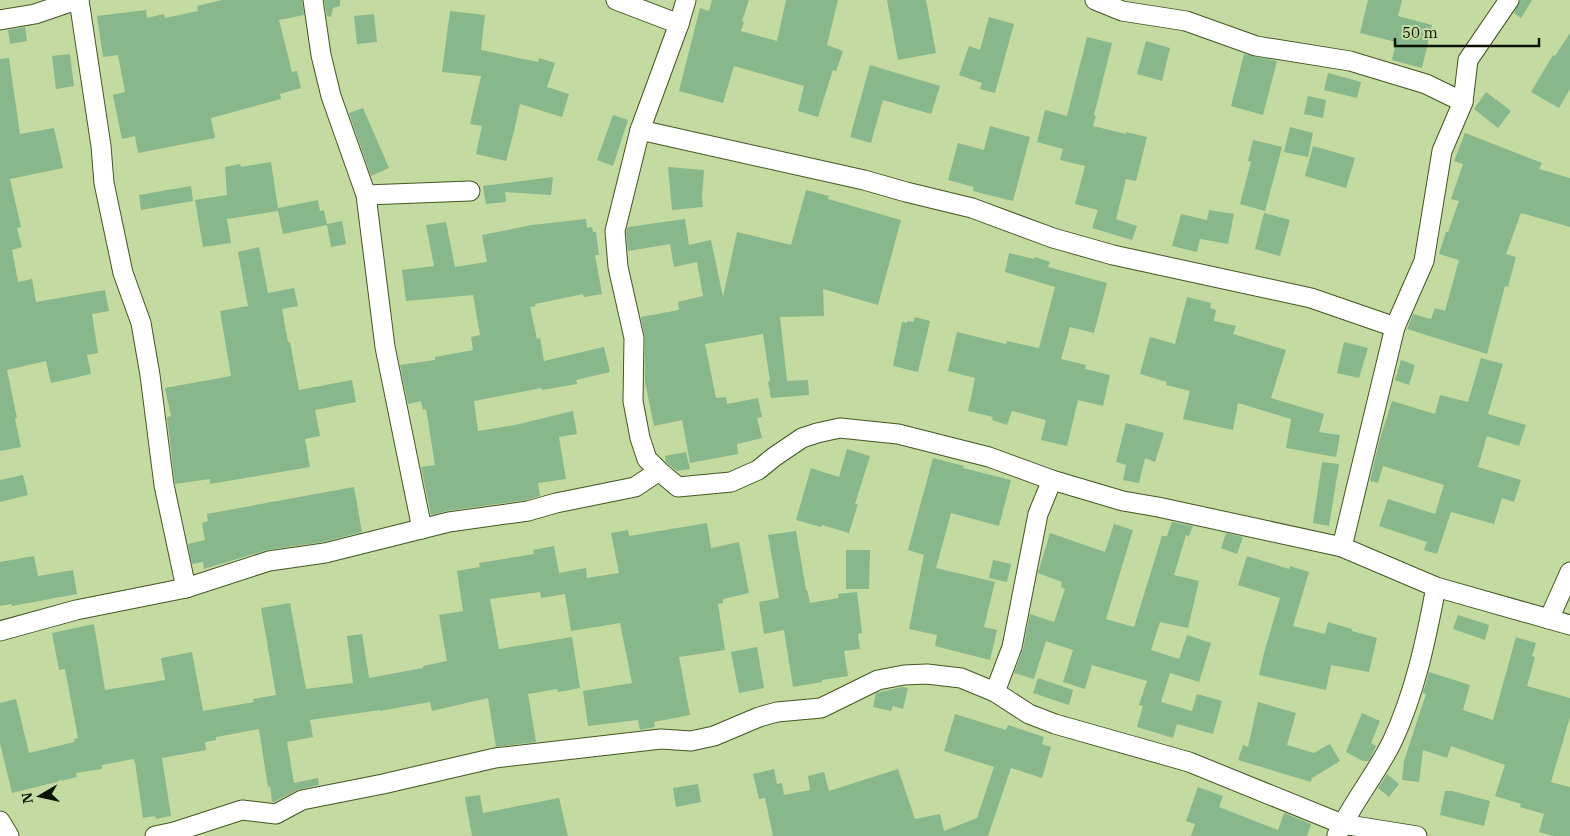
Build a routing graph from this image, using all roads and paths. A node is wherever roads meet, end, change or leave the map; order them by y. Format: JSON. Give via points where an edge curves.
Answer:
{"nodes":[{"id":1,"x":78,"y":0,"type":"edge"},
{"id":2,"x":313,"y":0,"type":"edge"},
{"id":3,"x":616,"y":0,"type":"edge"},
{"id":4,"x":686,"y":0,"type":"edge"},
{"id":5,"x":1095,"y":0,"type":"edge"},
{"id":6,"x":1509,"y":0,"type":"edge"},
{"id":7,"x":0,"y":20,"type":"edge"},
{"id":8,"x":679,"y":24,"type":"junction"},
{"id":9,"x":1463,"y":102,"type":"junction"},
{"id":10,"x":640,"y":130,"type":"junction"},
{"id":11,"x":470,"y":191,"type":"dead end"},
{"id":12,"x":366,"y":194,"type":"junction"},
{"id":13,"x":1395,"y":327,"type":"junction"},
{"id":14,"x":659,"y":471,"type":"junction"},
{"id":15,"x":1052,"y":480,"type":"junction"},
{"id":16,"x":422,"y":529,"type":"junction"},
{"id":17,"x":1342,"y":547,"type":"junction"},
{"id":18,"x":1570,"y":572,"type":"edge"},
{"id":19,"x":1436,"y":587,"type":"junction"},
{"id":20,"x":186,"y":588,"type":"junction"},
{"id":21,"x":1550,"y":619,"type":"junction"},
{"id":22,"x":1570,"y":625,"type":"edge"},
{"id":23,"x":0,"y":631,"type":"edge"},
{"id":24,"x":995,"y":692,"type":"junction"},
{"id":25,"x":0,"y":821,"type":"edge"},
{"id":26,"x":1340,"y":830,"type":"edge"},
{"id":27,"x":9,"y":836,"type":"edge"},
{"id":28,"x":156,"y":836,"type":"edge"},
{"id":29,"x":1417,"y":836,"type":"edge"}],
"edges":[{"from":1,"to":7,"type":"street","via":[[35,14]]},
{"from":1,"to":20,"type":"street","via":[[104,183],[123,273],[141,323],[164,485]]},
{"from":2,"to":12,"type":"street","via":[[331,96]]},
{"from":3,"to":8,"type":"street"},
{"from":4,"to":8,"type":"street"},
{"from":5,"to":9,"type":"street","via":[[1122,11],[1186,21],[1256,46],[1350,61],[1426,84]]},
{"from":6,"to":9,"type":"street","via":[[1468,60]]},
{"from":8,"to":10,"type":"street"},
{"from":9,"to":13,"type":"street","via":[[1442,151],[1424,261]]},
{"from":10,"to":13,"type":"street","via":[[864,180],[972,208],[1054,238],[1311,298]]},
{"from":10,"to":14,"type":"street","via":[[614,231],[618,267],[634,338],[635,419],[647,458]]},
{"from":11,"to":12,"type":"street"},
{"from":12,"to":16,"type":"street","via":[[385,347]]},
{"from":13,"to":17,"type":"street"},
{"from":14,"to":15,"type":"street","via":[[678,487],[731,482],[758,470],[802,438],[840,428],[898,434],[989,457]]},
{"from":14,"to":16,"type":"street","via":[[635,487],[528,511]]},
{"from":15,"to":17,"type":"street","via":[[1123,502]]},
{"from":15,"to":24,"type":"street","via":[[1038,514],[1012,647]]},
{"from":16,"to":20,"type":"street","via":[[325,554],[269,561]]},
{"from":17,"to":19,"type":"street"},
{"from":18,"to":21,"type":"street"},
{"from":19,"to":21,"type":"street"},
{"from":19,"to":26,"type":"street","via":[[1413,690],[1391,742]]},
{"from":20,"to":23,"type":"street","via":[[76,610]]},
{"from":21,"to":22,"type":"street"},
{"from":24,"to":26,"type":"street","via":[[1046,721],[1189,762]]},
{"from":24,"to":28,"type":"street","via":[[961,678],[904,675],[878,680],[821,708],[778,712],[706,738],[628,742],[495,758],[302,800],[276,814],[242,810]]},
{"from":25,"to":27,"type":"street"},
{"from":26,"to":29,"type":"street"}]}
